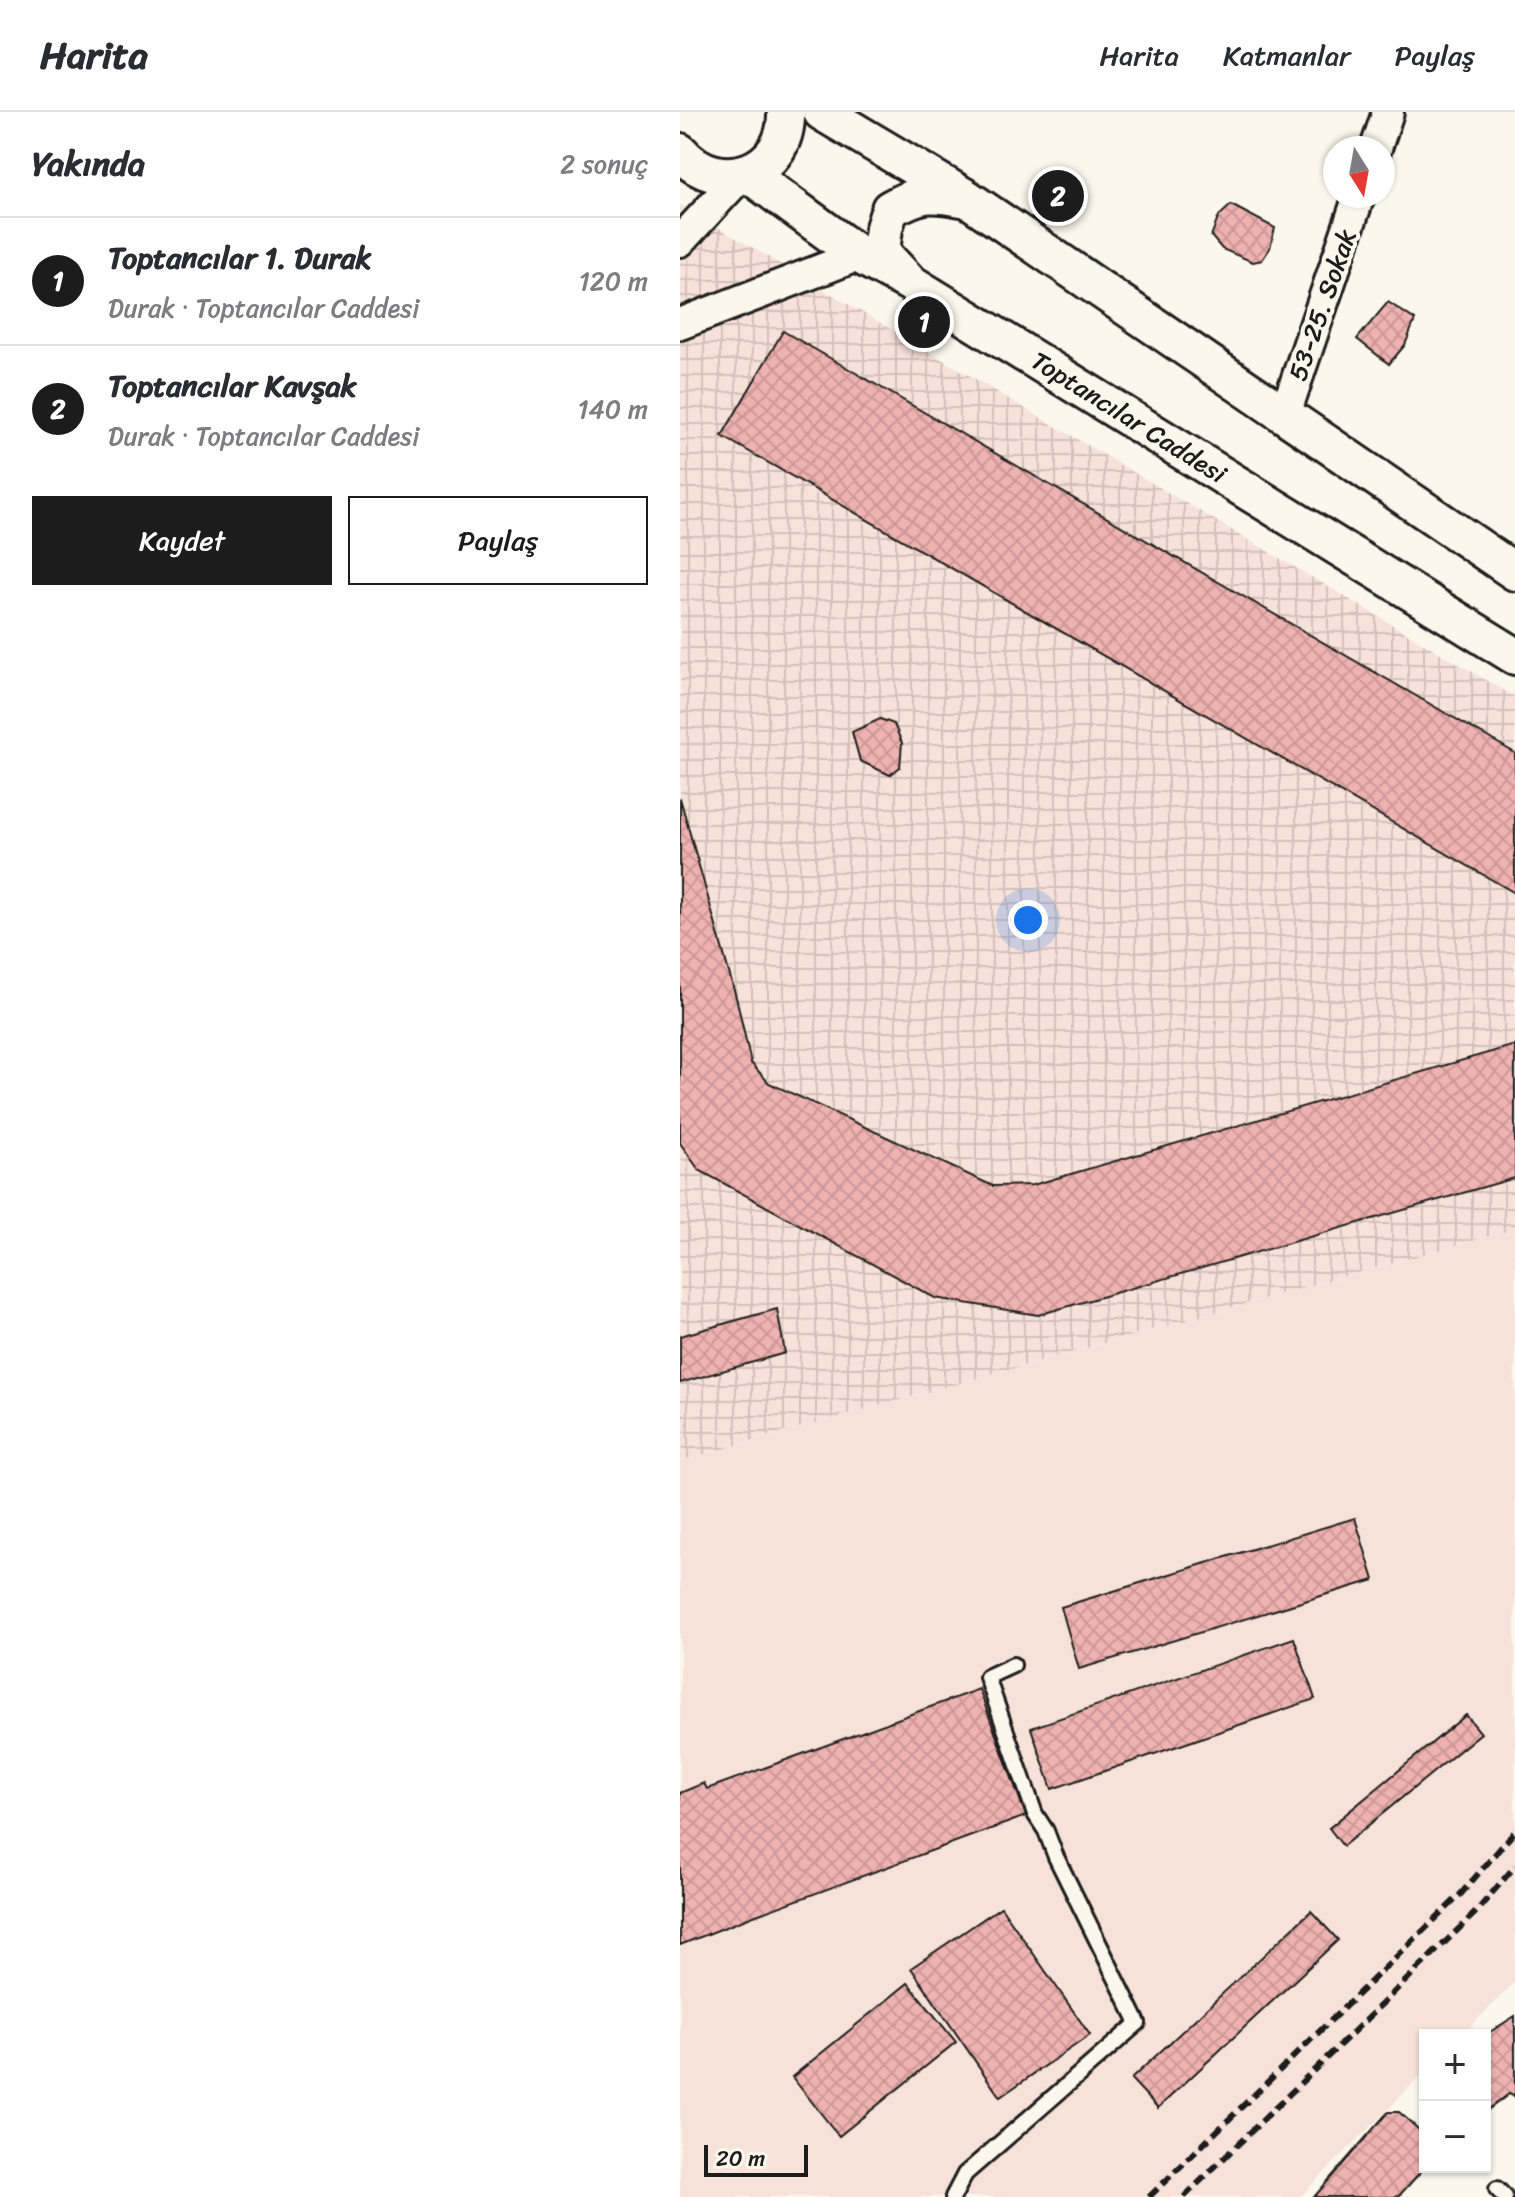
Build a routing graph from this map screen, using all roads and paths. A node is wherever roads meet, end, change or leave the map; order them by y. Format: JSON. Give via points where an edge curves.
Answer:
{"nodes":[{"id":1,"x":786,"y":112,"type":"edge"},
{"id":2,"x":822,"y":112,"type":"edge"},
{"id":3,"x":1388,"y":112,"type":"edge"},
{"id":4,"x":1380,"y":136,"type":"edge"},
{"id":5,"x":680,"y":152,"type":"edge"},
{"id":6,"x":745,"y":174,"type":"junction"},
{"id":7,"x":968,"y":199,"type":"junction"},
{"id":8,"x":1355,"y":208,"type":"edge"},
{"id":9,"x":680,"y":241,"type":"edge"},
{"id":10,"x":859,"y":255,"type":"junction"},
{"id":11,"x":907,"y":281,"type":"junction"},
{"id":12,"x":680,"y":324,"type":"edge"},
{"id":13,"x":1285,"y":414,"type":"junction"},
{"id":14,"x":1515,"y":572,"type":"edge"},
{"id":15,"x":1515,"y":656,"type":"edge"},
{"id":16,"x":1013,"y":1665,"type":"dead end"},
{"id":17,"x":953,"y":2197,"type":"edge"}],
"edges":[{"from":1,"to":6,"type":"street","via":[[779,147]]},
{"from":2,"to":7,"type":"street"},
{"from":3,"to":4,"type":"street"},
{"from":5,"to":6,"type":"street","via":[[706,171]]},
{"from":6,"to":9,"type":"street"},
{"from":6,"to":10,"type":"street","name":"Toptancılar Caddesi"},
{"from":7,"to":11,"type":"street","via":[[934,193],[890,209],[881,252]]},
{"from":7,"to":13,"type":"street"},
{"from":8,"to":13,"type":"street","name":"53-25. Sokak"},
{"from":10,"to":11,"type":"street","name":"Toptancılar Caddesi"},
{"from":10,"to":12,"type":"street"},
{"from":11,"to":15,"type":"street","name":"Toptancılar Caddesi"},
{"from":13,"to":14,"type":"street"},
{"from":16,"to":17,"type":"lane","via":[[987,1677],[1035,1814],[1138,2023],[965,2174]]}]}
